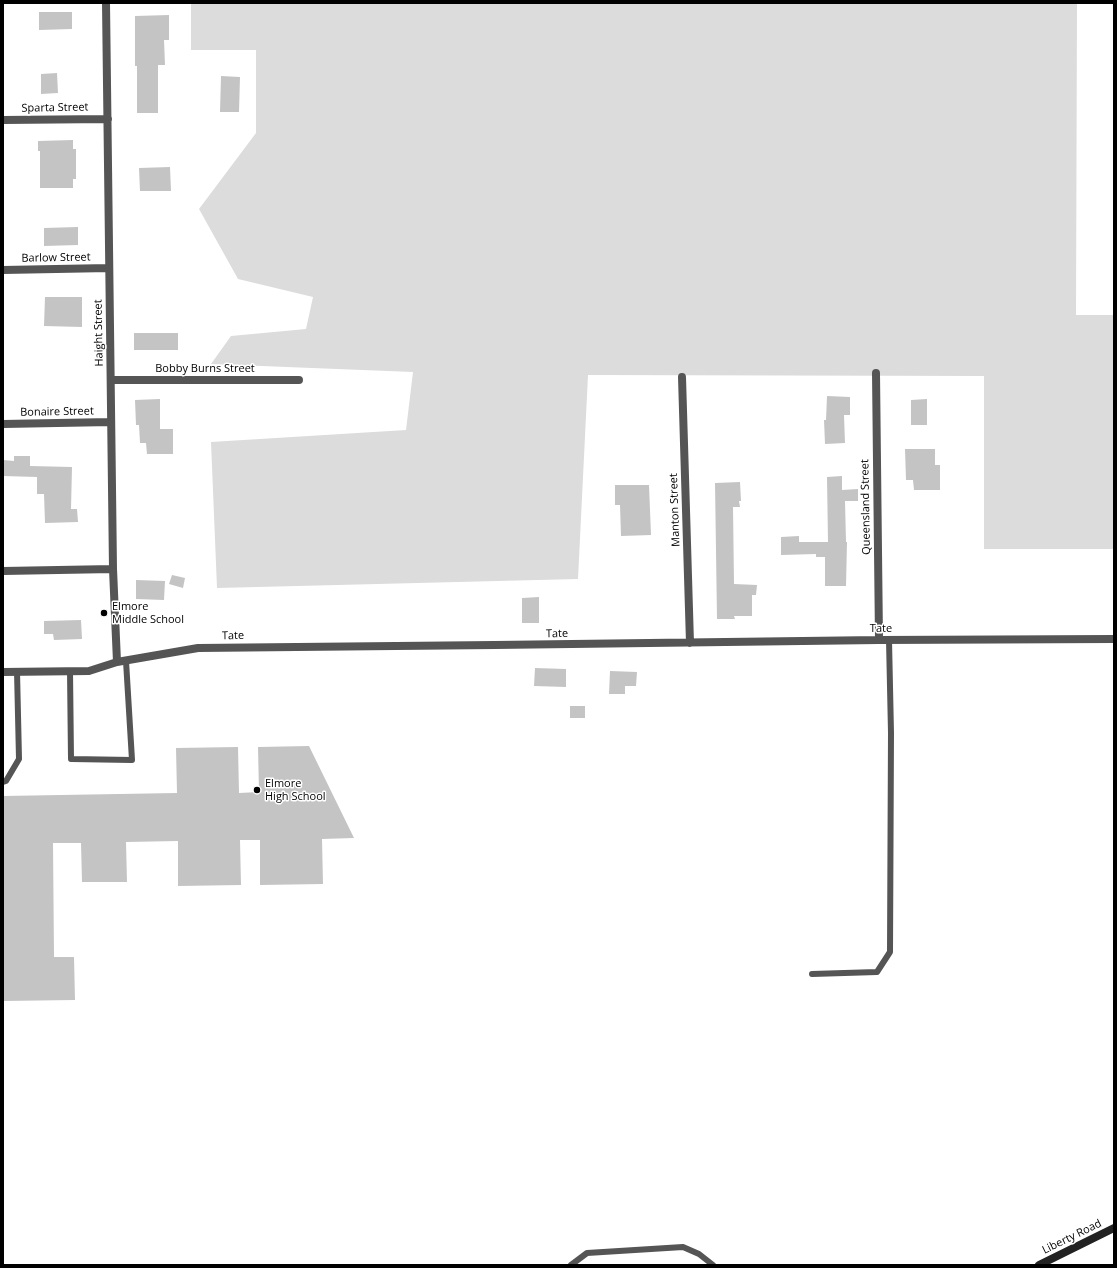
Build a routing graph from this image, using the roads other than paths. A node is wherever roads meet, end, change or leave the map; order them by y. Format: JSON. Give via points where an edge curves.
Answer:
{"nodes":[{"id":1,"x":106,"y":3,"type":"edge"},
{"id":2,"x":108,"y":119,"type":"junction"},
{"id":3,"x":3,"y":120,"type":"edge"},
{"id":4,"x":109,"y":268,"type":"junction"},
{"id":5,"x":3,"y":270,"type":"edge"},
{"id":6,"x":876,"y":373,"type":"dead end"},
{"id":7,"x":682,"y":377,"type":"dead end"},
{"id":8,"x":111,"y":380,"type":"junction"},
{"id":9,"x":299,"y":380,"type":"dead end"},
{"id":10,"x":110,"y":422,"type":"junction"},
{"id":11,"x":3,"y":424,"type":"edge"},
{"id":12,"x":113,"y":569,"type":"junction"},
{"id":13,"x":3,"y":571,"type":"edge"},
{"id":14,"x":1114,"y":639,"type":"edge"},
{"id":15,"x":879,"y":640,"type":"junction"},
{"id":16,"x":889,"y":640,"type":"junction"},
{"id":17,"x":690,"y":643,"type":"junction"},
{"id":18,"x":126,"y":661,"type":"junction"},
{"id":19,"x":117,"y":662,"type":"junction"},
{"id":20,"x":70,"y":671,"type":"junction"},
{"id":21,"x":3,"y":672,"type":"edge"},
{"id":22,"x":17,"y":672,"type":"junction"},
{"id":23,"x":3,"y":782,"type":"edge"},
{"id":24,"x":812,"y":974,"type":"dead end"},
{"id":25,"x":1114,"y":1228,"type":"edge"},
{"id":26,"x":572,"y":1265,"type":"edge"},
{"id":27,"x":714,"y":1265,"type":"edge"},
{"id":28,"x":1040,"y":1265,"type":"edge"}],
"edges":[{"from":1,"to":2,"type":"street","name":"Haight Street"},
{"from":2,"to":3,"type":"street","name":"Sparta Street"},
{"from":2,"to":4,"type":"street","name":"Haight Street"},
{"from":4,"to":5,"type":"street","name":"Barlow Street"},
{"from":4,"to":8,"type":"street","name":"Haight Street"},
{"from":6,"to":15,"type":"street","name":"Queensland Street"},
{"from":7,"to":17,"type":"street","name":"Manton Street"},
{"from":8,"to":9,"type":"street","name":"Bobby Burns Street"},
{"from":8,"to":10,"type":"street","name":"Haight Street"},
{"from":10,"to":11,"type":"street","name":"Bonaire Street"},
{"from":10,"to":12,"type":"street","name":"Haight Street"},
{"from":12,"to":13,"type":"street"},
{"from":12,"to":19,"type":"street","name":"Haight Street"},
{"from":14,"to":16,"type":"street","name":"Tate"},
{"from":15,"to":16,"type":"street","name":"Tate"},
{"from":15,"to":17,"type":"street","name":"Tate"},
{"from":16,"to":24,"type":"lane","via":[[890,952],[877,972]]},
{"from":17,"to":18,"type":"street","name":"Tate","via":[[198,648]]},
{"from":18,"to":19,"type":"street","name":"Tate"},
{"from":18,"to":20,"type":"lane","via":[[132,760],[71,759]]},
{"from":19,"to":20,"type":"street","name":"Tate","via":[[89,671]]},
{"from":20,"to":22,"type":"street","name":"Tate"},
{"from":21,"to":22,"type":"street","name":"Tate"},
{"from":22,"to":23,"type":"lane","via":[[20,759]]},
{"from":25,"to":28,"type":"main road","name":"Liberty Road"},
{"from":26,"to":27,"type":"lane","via":[[587,1252],[683,1247]]}]}
